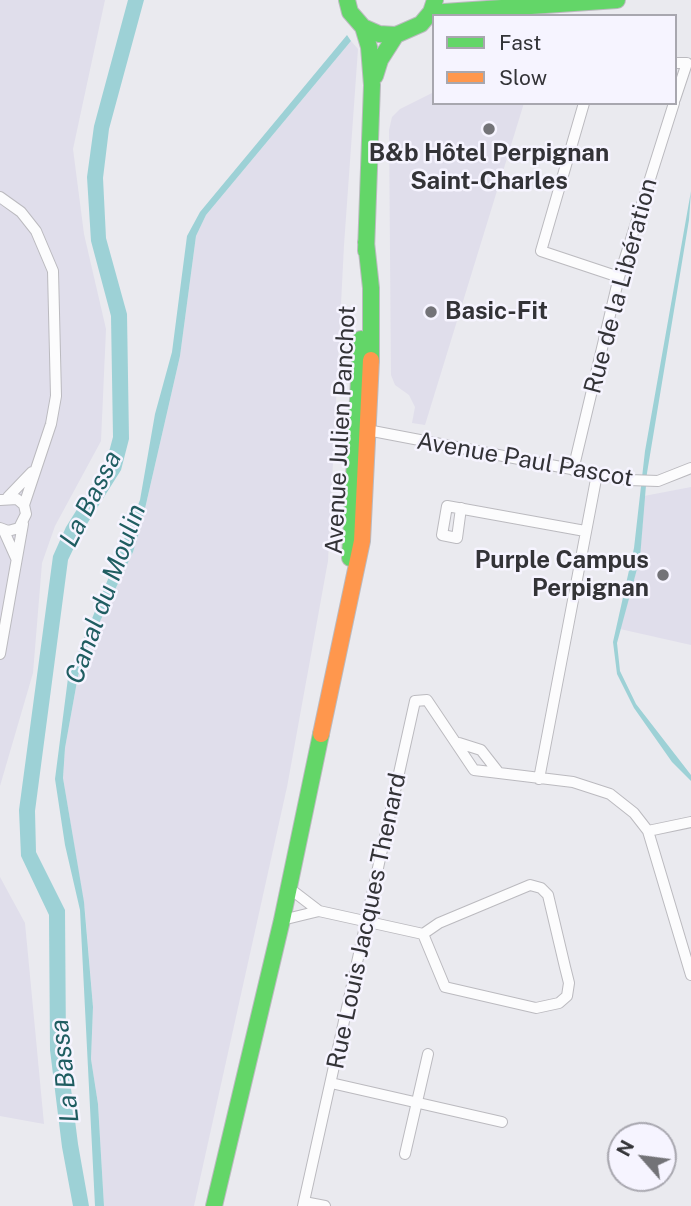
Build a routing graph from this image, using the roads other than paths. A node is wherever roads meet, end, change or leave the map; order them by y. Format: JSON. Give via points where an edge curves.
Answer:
{"nodes":[{"id":1,"x":347,"y":0,"type":"edge"},
{"id":2,"x":435,"y":0,"type":"edge"},
{"id":3,"x":617,"y":0,"type":"edge"},
{"id":4,"x":440,"y":14,"type":"edge"},
{"id":5,"x":430,"y":19,"type":"edge"},
{"id":6,"x":363,"y":27,"type":"junction"},
{"id":7,"x":396,"y":35,"type":"junction"},
{"id":8,"x":681,"y":63,"type":"edge"},
{"id":9,"x":372,"y":85,"type":"junction"},
{"id":10,"x":677,"y":88,"type":"edge"},
{"id":11,"x":583,"y":105,"type":"edge"},
{"id":12,"x":674,"y":105,"type":"edge"},
{"id":13,"x":0,"y":197,"type":"edge"},
{"id":14,"x":619,"y":277,"type":"junction"},
{"id":15,"x":363,"y":429,"type":"junction"},
{"id":16,"x":691,"y":468,"type":"edge"},
{"id":17,"x":573,"y":470,"type":"junction"},
{"id":18,"x":32,"y":472,"type":"junction"},
{"id":19,"x":597,"y":474,"type":"junction"},
{"id":20,"x":4,"y":499,"type":"edge"},
{"id":21,"x":24,"y":505,"type":"junction"},
{"id":22,"x":461,"y":508,"type":"dead end"},
{"id":23,"x":23,"y":524,"type":"junction"},
{"id":24,"x":1,"y":528,"type":"edge"},
{"id":25,"x":585,"y":531,"type":"junction"},
{"id":26,"x":17,"y":565,"type":"junction"},
{"id":27,"x":0,"y":654,"type":"edge"},
{"id":28,"x":458,"y":743,"type":"junction"},
{"id":29,"x":499,"y":773,"type":"junction"},
{"id":30,"x":539,"y":779,"type":"junction"},
{"id":31,"x":691,"y":822,"type":"edge"},
{"id":32,"x":302,"y":824,"type":"junction"},
{"id":33,"x":648,"y":831,"type":"junction"},
{"id":34,"x":289,"y":888,"type":"junction"},
{"id":35,"x":319,"y":911,"type":"junction"},
{"id":36,"x":282,"y":920,"type":"junction"},
{"id":37,"x":367,"y":921,"type":"junction"},
{"id":38,"x":424,"y":934,"type":"junction"},
{"id":39,"x":267,"y":974,"type":"junction"},
{"id":40,"x":691,"y":975,"type":"edge"},
{"id":41,"x":428,"y":1054,"type":"dead end"},
{"id":42,"x":331,"y":1083,"type":"junction"},
{"id":43,"x":417,"y":1102,"type":"junction"},
{"id":44,"x":502,"y":1122,"type":"dead end"},
{"id":45,"x":405,"y":1154,"type":"dead end"},
{"id":46,"x":303,"y":1204,"type":"edge"},
{"id":47,"x":214,"y":1206,"type":"edge"},
{"id":48,"x":325,"y":1206,"type":"edge"}],
"edges":[{"from":1,"to":6,"type":"main road","name":"Avenue Julien Panchot","via":[[350,12]]},
{"from":2,"to":5,"type":"main road"},
{"from":3,"to":4,"type":"main road"},
{"from":5,"to":7,"type":"main road"},
{"from":6,"to":7,"type":"main road"},
{"from":6,"to":9,"type":"main road","name":"Avenue Julien Panchot"},
{"from":7,"to":9,"type":"main road","name":"Avenue Julien Panchot","via":[[380,60]]},
{"from":8,"to":10,"type":"street","name":"Rue de la Libération"},
{"from":9,"to":15,"type":"main road","name":"Avenue Julien Panchot"},
{"from":11,"to":14,"type":"street","via":[[541,251]]},
{"from":12,"to":14,"type":"street","name":"Rue de la Libération"},
{"from":13,"to":18,"type":"street","via":[[21,212],[36,231],[53,271],[56,396],[48,434]]},
{"from":14,"to":17,"type":"street","name":"Rue de la Libération"},
{"from":15,"to":17,"type":"street","name":"Avenue Paul Pascot"},
{"from":15,"to":32,"type":"main road","name":"Avenue Julien Panchot","via":[[344,619]]},
{"from":16,"to":19,"type":"street","name":"Avenue Paul Pascot","via":[[658,481]]},
{"from":17,"to":19,"type":"street","name":"Avenue Paul Pascot"},
{"from":18,"to":20,"type":"street"},
{"from":18,"to":21,"type":"street"},
{"from":19,"to":25,"type":"street"},
{"from":20,"to":21,"type":"street","via":[[17,499]]},
{"from":21,"to":23,"type":"street"},
{"from":22,"to":25,"type":"street"},
{"from":23,"to":24,"type":"street","via":[[14,530]]},
{"from":23,"to":26,"type":"street"},
{"from":24,"to":26,"type":"street"},
{"from":25,"to":30,"type":"street"},
{"from":26,"to":27,"type":"street"},
{"from":28,"to":29,"type":"street","name":"Rue Louis Jacques Thenard","via":[[481,750]]},
{"from":28,"to":29,"type":"street","name":"Rue Louis Jacques Thenard","via":[[474,770]]},
{"from":28,"to":37,"type":"street","name":"Rue Louis Jacques Thenard","via":[[427,701],[415,701]]},
{"from":29,"to":30,"type":"street","name":"Rue Louis Jacques Thenard"},
{"from":30,"to":33,"type":"street","name":"Rue Louis Jacques Thenard","via":[[573,782],[610,794]]},
{"from":31,"to":33,"type":"street"},
{"from":32,"to":34,"type":"main road","name":"Avenue Julien Panchot"},
{"from":32,"to":39,"type":"main road","name":"Avenue Julien Panchot","via":[[280,895]]},
{"from":33,"to":40,"type":"street"},
{"from":34,"to":35,"type":"street"},
{"from":34,"to":36,"type":"main road","name":"Avenue Julien Panchot"},
{"from":35,"to":36,"type":"street"},
{"from":35,"to":37,"type":"street"},
{"from":36,"to":39,"type":"main road","name":"Avenue Julien Panchot"},
{"from":37,"to":38,"type":"street"},
{"from":37,"to":42,"type":"street","name":"Rue Louis Jacques Thenard"},
{"from":38,"to":38,"type":"street","via":[[445,987],[536,1008],[559,1003],[567,996],[563,955],[548,895],[541,888],[530,886],[439,923]]},
{"from":39,"to":47,"type":"main road","name":"Avenue Julien Panchot"},
{"from":41,"to":43,"type":"street"},
{"from":42,"to":43,"type":"street"},
{"from":42,"to":46,"type":"street","name":"Rue Louis Jacques Thenard"},
{"from":43,"to":44,"type":"street"},
{"from":43,"to":45,"type":"street"},
{"from":46,"to":48,"type":"street"}]}
